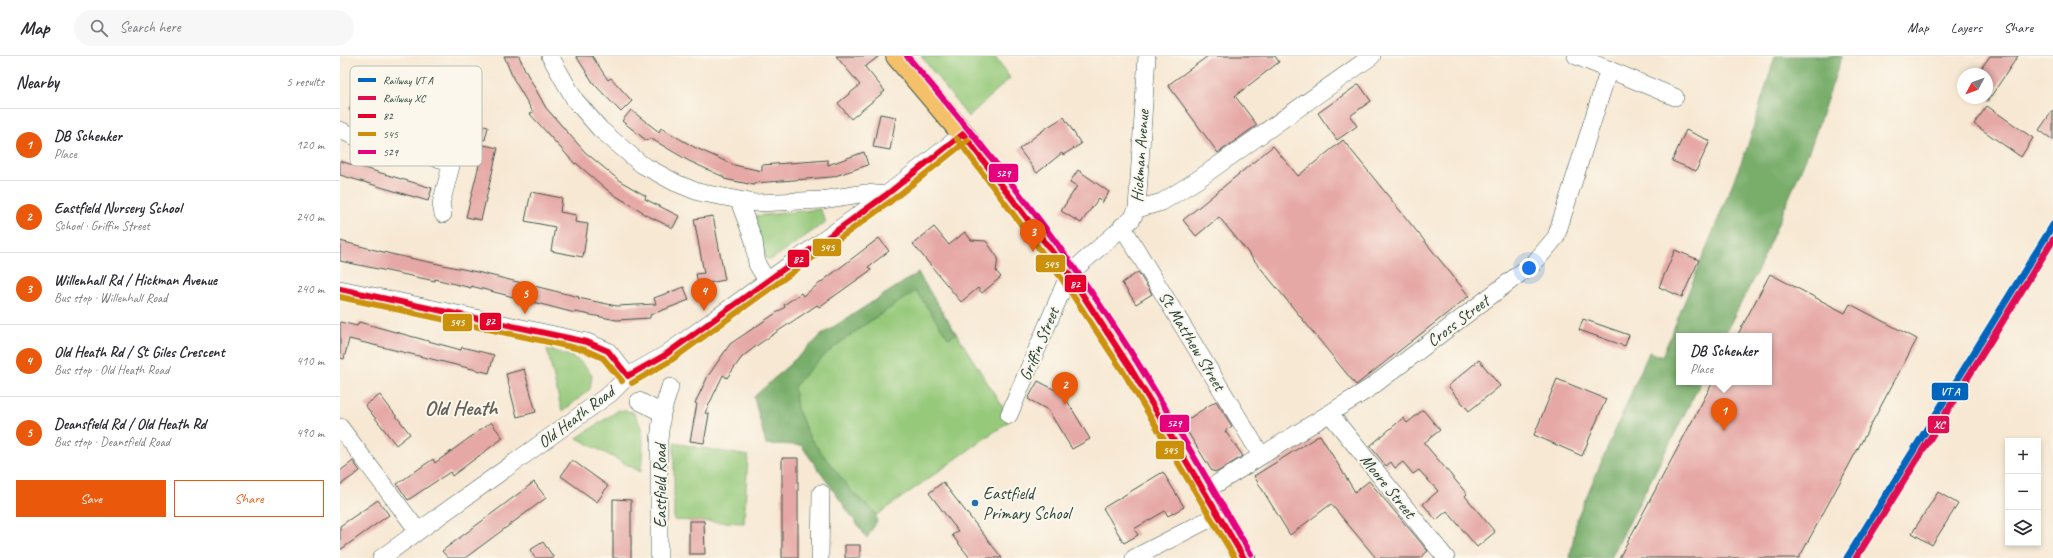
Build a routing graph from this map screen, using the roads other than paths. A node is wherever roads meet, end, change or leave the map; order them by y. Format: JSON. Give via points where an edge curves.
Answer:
{"nodes":[{"id":1,"x":550,"y":56,"type":"edge"},
{"id":2,"x":897,"y":56,"type":"edge"},
{"id":3,"x":1147,"y":56,"type":"edge"},
{"id":4,"x":1372,"y":56,"type":"edge"},
{"id":5,"x":1576,"y":56,"type":"edge"},
{"id":6,"x":1609,"y":69,"type":"junction"},
{"id":7,"x":1675,"y":97,"type":"dead end"},
{"id":8,"x":340,"y":130,"type":"edge"},
{"id":9,"x":350,"y":134,"type":"edge"},
{"id":10,"x":963,"y":134,"type":"junction"},
{"id":11,"x":451,"y":166,"type":"edge"},
{"id":12,"x":886,"y":195,"type":"junction"},
{"id":13,"x":739,"y":201,"type":"junction"},
{"id":14,"x":1137,"y":209,"type":"junction"},
{"id":15,"x":443,"y":214,"type":"dead end"},
{"id":16,"x":1122,"y":226,"type":"junction"},
{"id":17,"x":1069,"y":274,"type":"junction"},
{"id":18,"x":767,"y":281,"type":"junction"},
{"id":19,"x":340,"y":289,"type":"edge"},
{"id":20,"x":628,"y":376,"type":"junction"},
{"id":21,"x":670,"y":387,"type":"dead end"},
{"id":22,"x":639,"y":401,"type":"dead end"},
{"id":23,"x":662,"y":413,"type":"junction"},
{"id":24,"x":1330,"y":414,"type":"junction"},
{"id":25,"x":1009,"y":415,"type":"dead end"},
{"id":26,"x":340,"y":427,"type":"edge"},
{"id":27,"x":1261,"y":455,"type":"junction"},
{"id":28,"x":1205,"y":491,"type":"junction"},
{"id":29,"x":821,"y":493,"type":"dead end"},
{"id":30,"x":1219,"y":514,"type":"junction"},
{"id":31,"x":418,"y":531,"type":"junction"},
{"id":32,"x":381,"y":558,"type":"edge"},
{"id":33,"x":659,"y":558,"type":"edge"},
{"id":34,"x":820,"y":558,"type":"edge"},
{"id":35,"x":1134,"y":558,"type":"edge"},
{"id":36,"x":1244,"y":558,"type":"edge"},
{"id":37,"x":1446,"y":558,"type":"edge"}],
"edges":[{"from":1,"to":13,"type":"street","via":[[574,100],[600,129],[641,164],[698,192]]},
{"from":2,"to":10,"type":"highway"},
{"from":3,"to":14,"type":"street","name":"Hickman Avenue"},
{"from":4,"to":14,"type":"street","via":[[1197,180],[1162,202]]},
{"from":5,"to":6,"type":"street"},
{"from":6,"to":7,"type":"street"},
{"from":6,"to":24,"type":"street","name":"Cross Street","via":[[1556,237],[1535,262],[1370,388]]},
{"from":8,"to":9,"type":"street"},
{"from":10,"to":12,"type":"street","name":"Old Heath Road"},
{"from":10,"to":17,"type":"highway"},
{"from":11,"to":15,"type":"street","via":[[441,204]]},
{"from":12,"to":13,"type":"street","via":[[866,193],[772,204]]},
{"from":12,"to":18,"type":"street","name":"Old Heath Road"},
{"from":13,"to":18,"type":"street","via":[[754,242],[757,264]]},
{"from":14,"to":16,"type":"street","name":"Hickman Avenue","via":[[1132,219]]},
{"from":16,"to":17,"type":"street","name":"Hickman Avenue"},
{"from":16,"to":27,"type":"street","name":"St Matthew Street"},
{"from":17,"to":25,"type":"street","name":"Griffin Street"},
{"from":17,"to":28,"type":"highway","via":[[1131,369]]},
{"from":18,"to":20,"type":"street","name":"Old Heath Road","via":[[665,355]]},
{"from":19,"to":20,"type":"street","via":[[587,342],[608,351]]},
{"from":20,"to":31,"type":"street","name":"Old Heath Road","via":[[611,393]]},
{"from":21,"to":23,"type":"street","name":"Eastfield Road"},
{"from":22,"to":23,"type":"street"},
{"from":23,"to":33,"type":"street","name":"Eastfield Road","via":[[659,440]]},
{"from":24,"to":27,"type":"street","name":"Cross Street"},
{"from":24,"to":37,"type":"street","name":"Moore Street"},
{"from":26,"to":31,"type":"street"},
{"from":27,"to":28,"type":"street","name":"Cross Street"},
{"from":28,"to":30,"type":"highway"},
{"from":29,"to":34,"type":"street"},
{"from":30,"to":35,"type":"street"},
{"from":30,"to":36,"type":"highway"},
{"from":31,"to":32,"type":"street","name":"Old Heath Road"}]}
